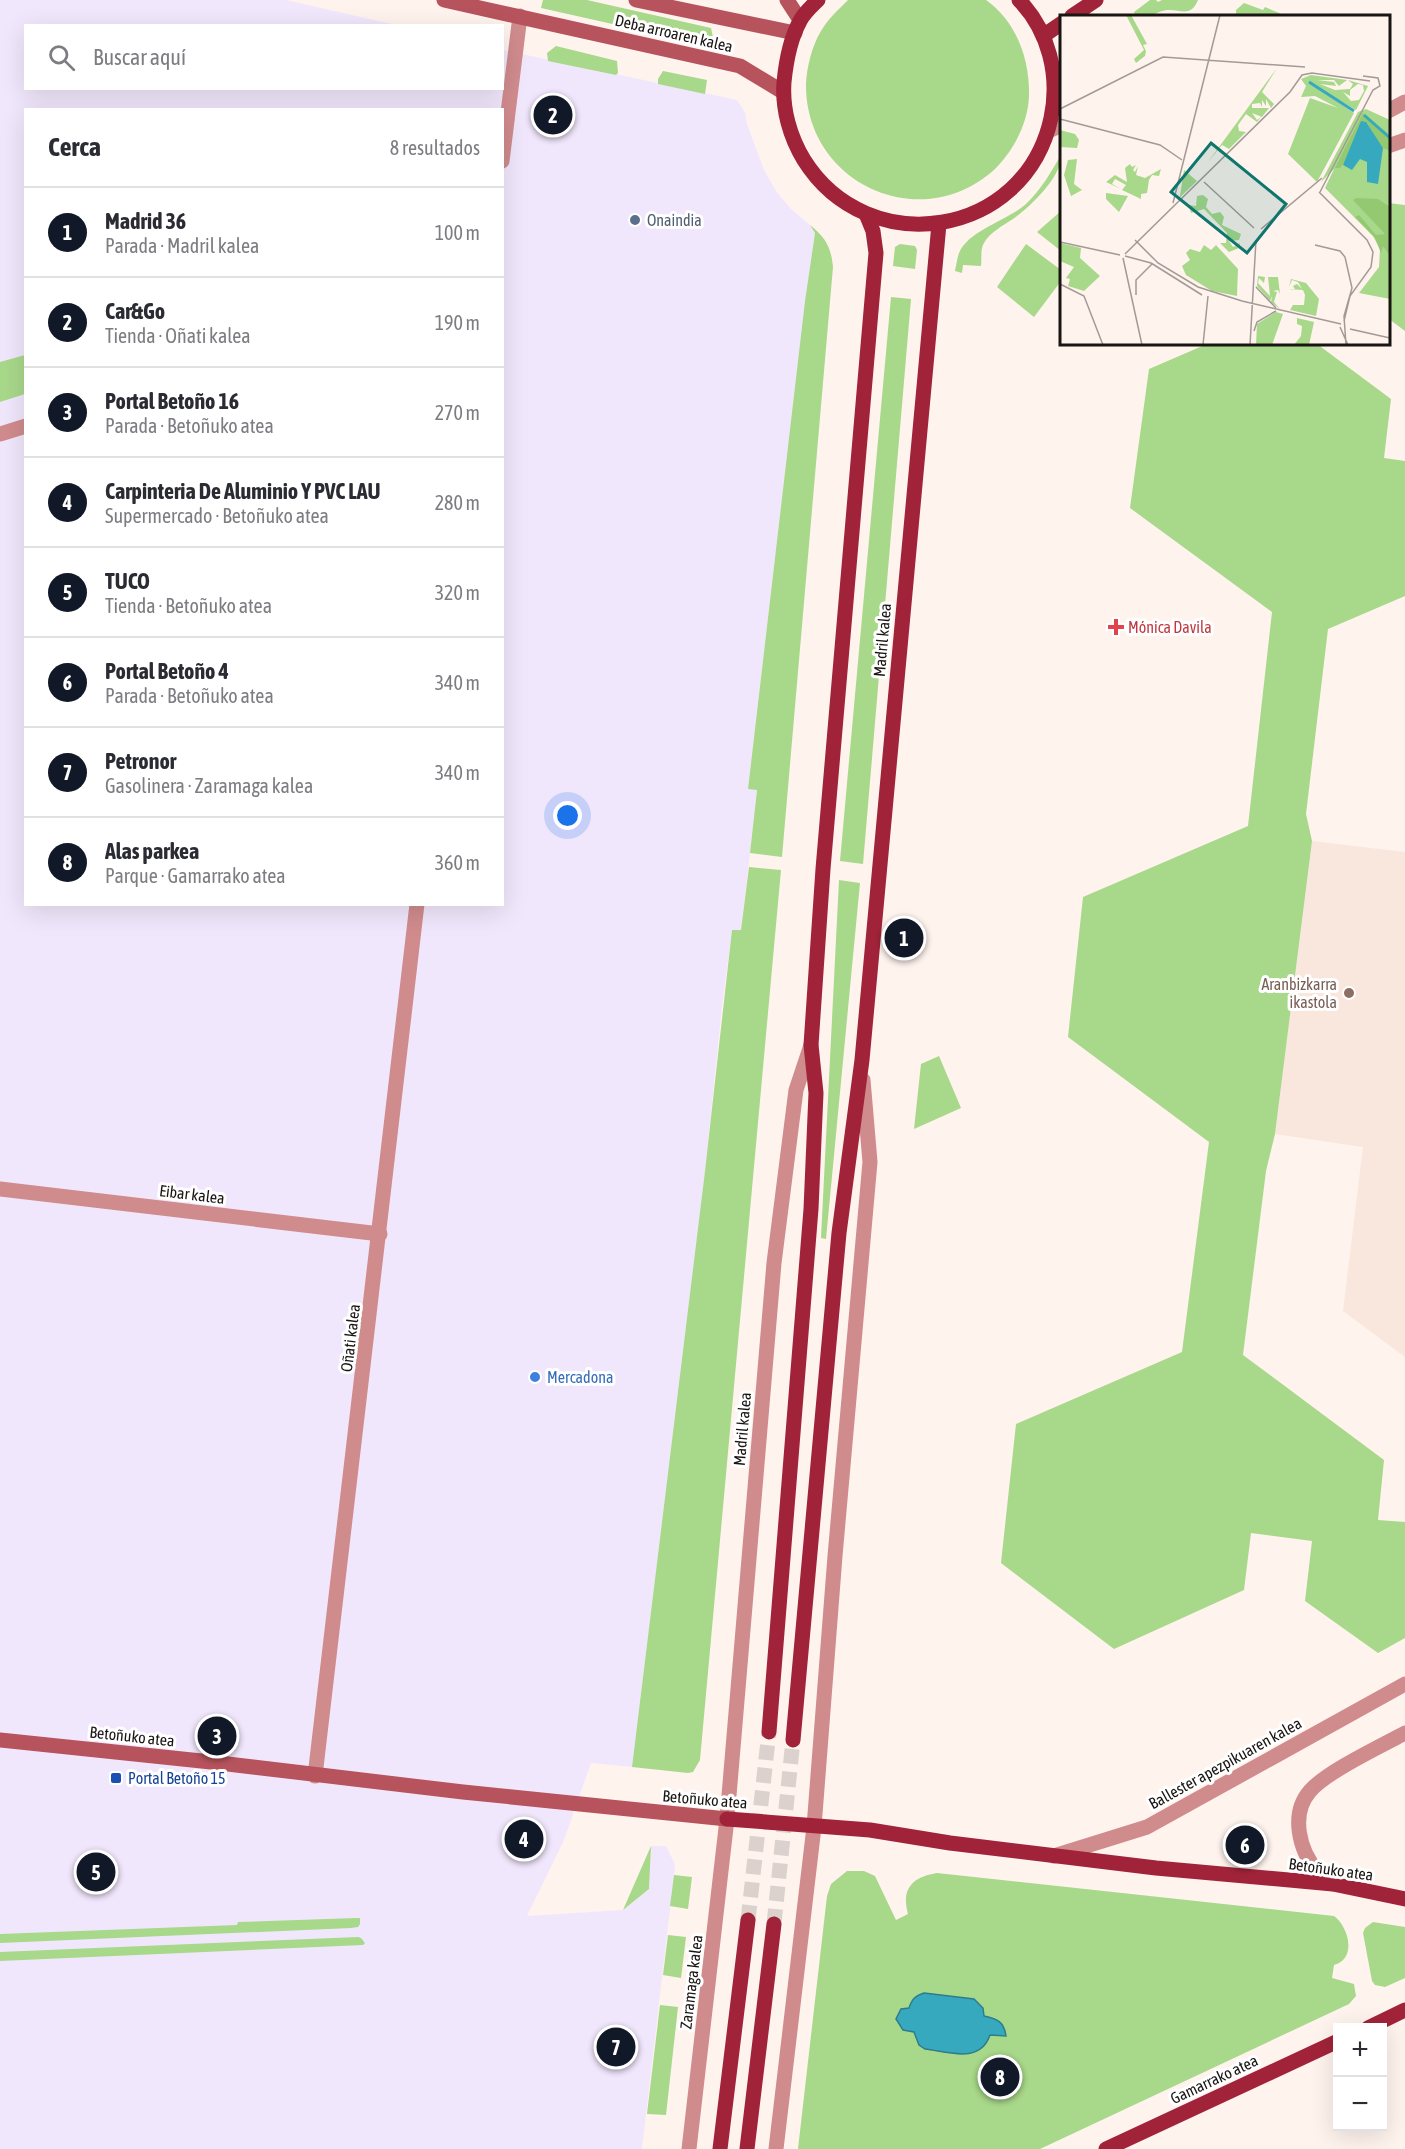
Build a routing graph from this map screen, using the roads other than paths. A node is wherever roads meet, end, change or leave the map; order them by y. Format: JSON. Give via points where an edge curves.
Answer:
{"nodes":[{"id":1,"x":444,"y":0,"type":"edge"},
{"id":2,"x":636,"y":0,"type":"edge"},
{"id":3,"x":787,"y":0,"type":"edge"},
{"id":4,"x":818,"y":0,"type":"edge"},
{"id":5,"x":1019,"y":0,"type":"edge"},
{"id":6,"x":1096,"y":0,"type":"edge"},
{"id":7,"x":1074,"y":15,"type":"edge"},
{"id":8,"x":520,"y":16,"type":"junction"},
{"id":9,"x":1060,"y":24,"type":"edge"},
{"id":10,"x":798,"y":26,"type":"junction"},
{"id":11,"x":1043,"y":36,"type":"junction"},
{"id":12,"x":1058,"y":81,"type":"edge"},
{"id":13,"x":783,"y":92,"type":"junction"},
{"id":14,"x":1405,"y":102,"type":"edge"},
{"id":15,"x":1390,"y":110,"type":"edge"},
{"id":16,"x":1055,"y":128,"type":"edge"},
{"id":17,"x":1405,"y":140,"type":"edge"},
{"id":18,"x":504,"y":145,"type":"edge"},
{"id":19,"x":1390,"y":146,"type":"edge"},
{"id":20,"x":866,"y":214,"type":"junction"},
{"id":21,"x":939,"y":224,"type":"junction"},
{"id":22,"x":24,"y":427,"type":"edge"},
{"id":23,"x":0,"y":434,"type":"edge"},
{"id":24,"x":417,"y":906,"type":"edge"},
{"id":25,"x":811,"y":1045,"type":"junction"},
{"id":26,"x":862,"y":1060,"type":"junction"},
{"id":27,"x":0,"y":1189,"type":"edge"},
{"id":28,"x":380,"y":1234,"type":"junction"},
{"id":29,"x":1405,"y":1684,"type":"edge"},
{"id":30,"x":769,"y":1732,"type":"tunnel mouth"},
{"id":31,"x":1405,"y":1733,"type":"edge"},
{"id":32,"x":0,"y":1740,"type":"edge"},
{"id":33,"x":793,"y":1740,"type":"tunnel mouth"},
{"id":34,"x":315,"y":1776,"type":"junction"},
{"id":35,"x":727,"y":1818,"type":"junction"},
{"id":36,"x":814,"y":1827,"type":"junction"},
{"id":37,"x":1054,"y":1856,"type":"junction"},
{"id":38,"x":1333,"y":1884,"type":"junction"},
{"id":39,"x":1405,"y":1899,"type":"edge"},
{"id":40,"x":748,"y":1920,"type":"tunnel mouth"},
{"id":41,"x":774,"y":1924,"type":"tunnel mouth"},
{"id":42,"x":1405,"y":2010,"type":"edge"},
{"id":43,"x":1378,"y":2023,"type":"edge"},
{"id":44,"x":1333,"y":2044,"type":"edge"},
{"id":45,"x":689,"y":2149,"type":"edge"},
{"id":46,"x":720,"y":2149,"type":"edge"},
{"id":47,"x":747,"y":2149,"type":"edge"},
{"id":48,"x":776,"y":2149,"type":"edge"},
{"id":49,"x":1106,"y":2149,"type":"edge"}],
"edges":[{"from":1,"to":8,"type":"main road","name":"Deba arroaren kalea"},
{"from":2,"to":10,"type":"main road","name":"Deba arroaren kalea"},
{"from":3,"to":10,"type":"main road"},
{"from":4,"to":10,"type":"main road"},
{"from":5,"to":11,"type":"main road"},
{"from":6,"to":7,"type":"main road"},
{"from":8,"to":13,"type":"main road","name":"Deba arroaren kalea","via":[[740,66]]},
{"from":8,"to":18,"type":"street"},
{"from":9,"to":11,"type":"main road"},
{"from":10,"to":13,"type":"main road","via":[[786,62]]},
{"from":11,"to":12,"type":"main road"},
{"from":12,"to":16,"type":"main road","via":[[1053,106]]},
{"from":13,"to":20,"type":"main road","via":[[796,147],[814,175],[837,198]]},
{"from":14,"to":15,"type":"street"},
{"from":16,"to":21,"type":"main road","via":[[1024,176],[1007,193],[979,211]]},
{"from":17,"to":19,"type":"street"},
{"from":20,"to":21,"type":"main road","via":[[902,224]]},
{"from":20,"to":25,"type":"main road","name":"Madril kalea","via":[[876,253],[835,715]]},
{"from":21,"to":26,"type":"main road","name":"Madril kalea"},
{"from":22,"to":23,"type":"street"},
{"from":24,"to":28,"type":"street","name":"Oñati kalea"},
{"from":25,"to":30,"type":"main road","name":"Madril kalea","via":[[816,1093],[812,1209]]},
{"from":25,"to":35,"type":"street","name":"Madril kalea","via":[[796,1090],[774,1263]]},
{"from":26,"to":33,"type":"main road","name":"Madril kalea","via":[[839,1233]]},
{"from":26,"to":36,"type":"street","name":"Madril kalea","via":[[870,1162]]},
{"from":27,"to":28,"type":"street","name":"Eibar kalea"},
{"from":28,"to":34,"type":"street","name":"Oñati kalea"},
{"from":29,"to":37,"type":"street","name":"Ballester apezpikuaren kalea","via":[[1147,1827]]},
{"from":31,"to":38,"type":"street","via":[[1322,1781],[1309,1791],[1302,1805],[1298,1825],[1302,1846],[1319,1873]]},
{"from":32,"to":34,"type":"main road","name":"Betoñuko atea"},
{"from":34,"to":35,"type":"main road","name":"Betoñuko atea"},
{"from":35,"to":36,"type":"main road","name":"Betoñuko atea"},
{"from":35,"to":45,"type":"street","name":"Zaramaga kalea"},
{"from":36,"to":37,"type":"main road","name":"Betoñuko atea","via":[[870,1830]]},
{"from":36,"to":48,"type":"street"},
{"from":37,"to":38,"type":"main road","name":"Betoñuko atea"},
{"from":38,"to":39,"type":"main road","name":"Betoñuko atea"},
{"from":40,"to":46,"type":"main road"},
{"from":41,"to":47,"type":"main road"},
{"from":42,"to":43,"type":"main road"},
{"from":44,"to":49,"type":"main road","name":"Gamarrako atea"}]}
